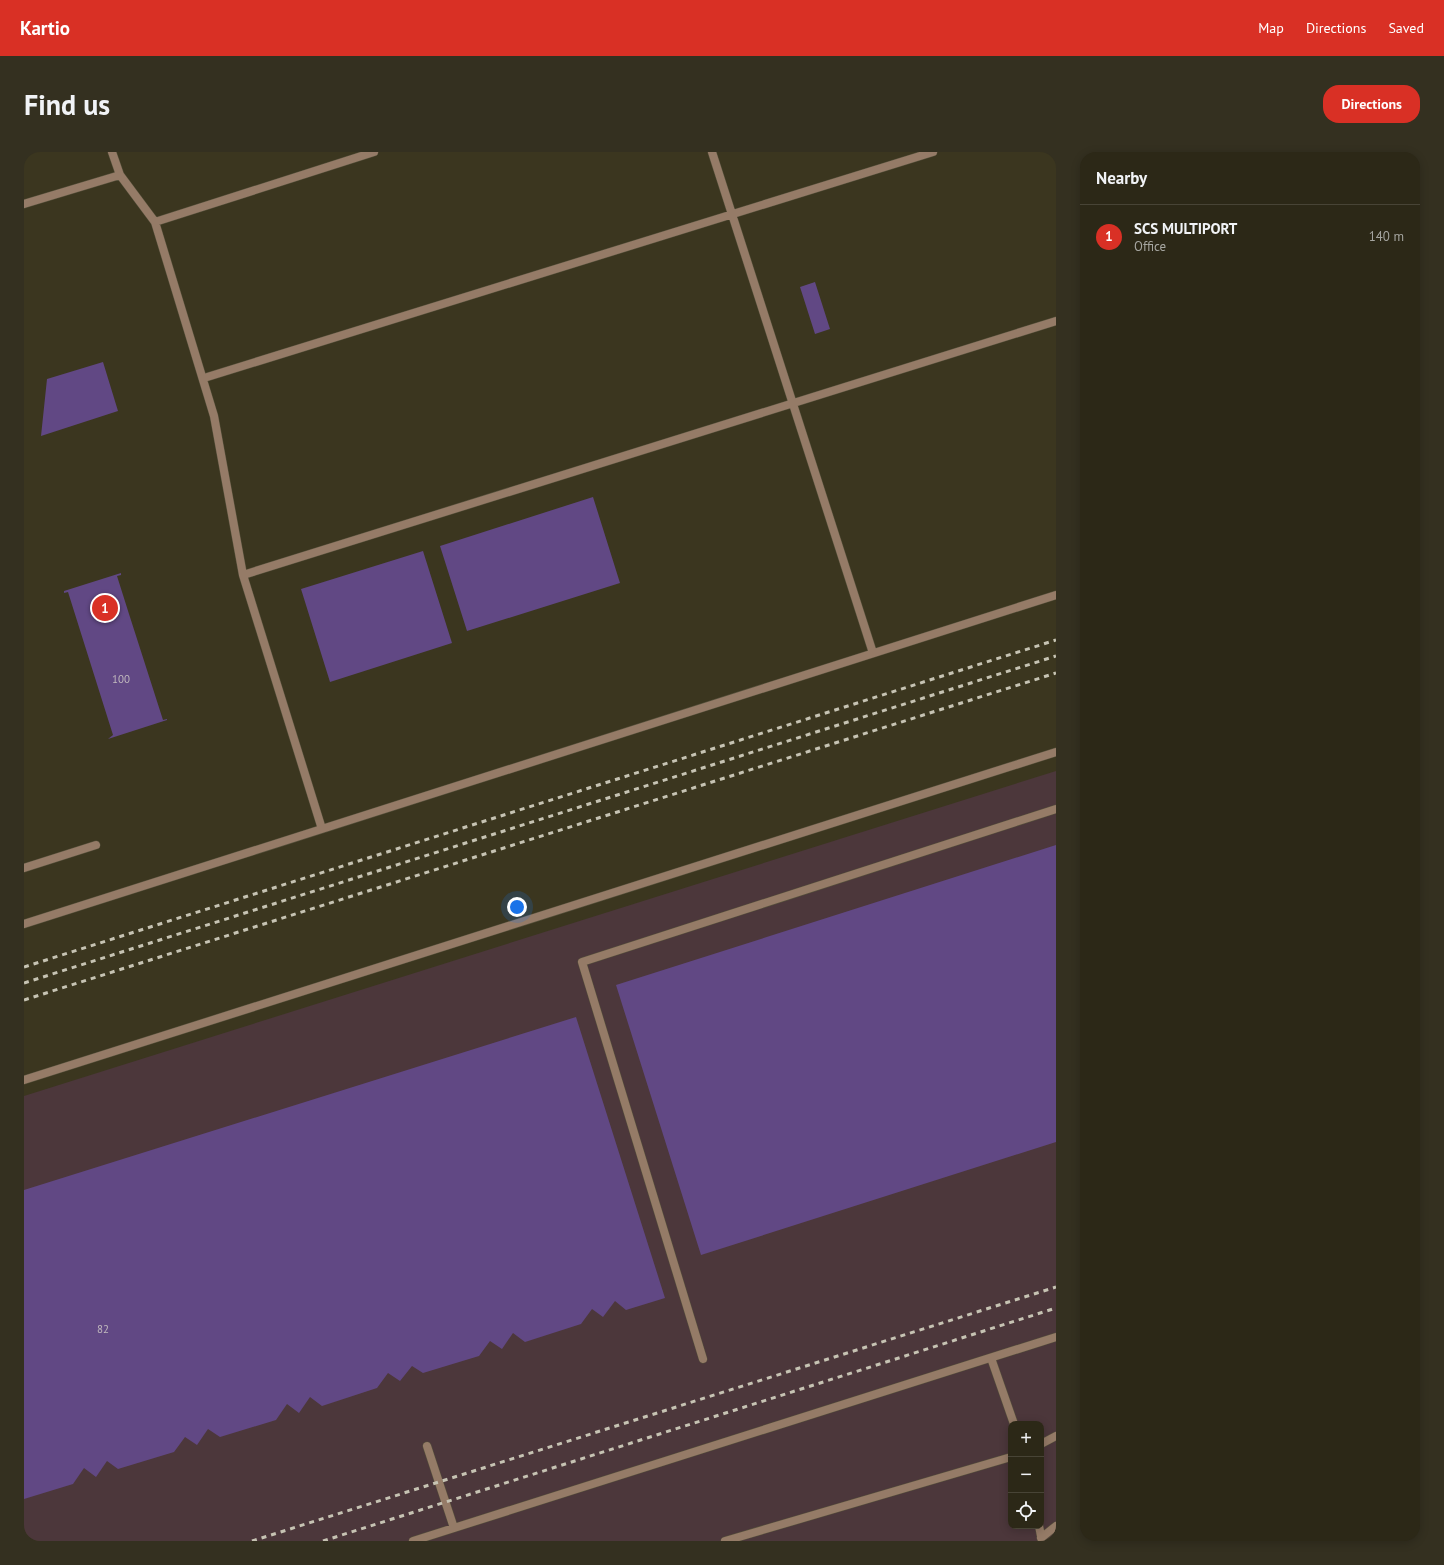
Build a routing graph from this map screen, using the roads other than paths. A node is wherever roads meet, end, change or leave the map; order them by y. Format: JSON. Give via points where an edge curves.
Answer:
{"nodes":[{"id":1,"x":112,"y":152,"type":"edge"},
{"id":2,"x":374,"y":152,"type":"edge"},
{"id":3,"x":712,"y":152,"type":"edge"},
{"id":4,"x":933,"y":152,"type":"edge"},
{"id":5,"x":120,"y":175,"type":"junction"},
{"id":6,"x":24,"y":204,"type":"edge"},
{"id":7,"x":733,"y":214,"type":"junction"},
{"id":8,"x":155,"y":222,"type":"junction"},
{"id":9,"x":1056,"y":321,"type":"edge"},
{"id":10,"x":204,"y":378,"type":"junction"},
{"id":11,"x":793,"y":403,"type":"junction"},
{"id":12,"x":243,"y":575,"type":"junction"},
{"id":13,"x":1056,"y":595,"type":"edge"},
{"id":14,"x":873,"y":653,"type":"junction"},
{"id":15,"x":1056,"y":752,"type":"edge"},
{"id":16,"x":1056,"y":808,"type":"edge"},
{"id":17,"x":322,"y":829,"type":"junction"},
{"id":18,"x":96,"y":845,"type":"dead end"},
{"id":19,"x":24,"y":868,"type":"edge"},
{"id":20,"x":24,"y":924,"type":"edge"},
{"id":21,"x":24,"y":1080,"type":"edge"},
{"id":22,"x":1056,"y":1337,"type":"edge"},
{"id":23,"x":991,"y":1358,"type":"junction"},
{"id":24,"x":703,"y":1359,"type":"dead end"},
{"id":25,"x":1013,"y":1421,"type":"edge"},
{"id":26,"x":1056,"y":1436,"type":"edge"},
{"id":27,"x":1044,"y":1442,"type":"edge"},
{"id":28,"x":427,"y":1446,"type":"dead end"},
{"id":29,"x":1008,"y":1458,"type":"edge"},
{"id":30,"x":1056,"y":1526,"type":"edge"},
{"id":31,"x":454,"y":1528,"type":"junction"},
{"id":32,"x":1040,"y":1529,"type":"edge"},
{"id":33,"x":1042,"y":1540,"type":"edge"},
{"id":34,"x":413,"y":1541,"type":"edge"},
{"id":35,"x":725,"y":1541,"type":"edge"}],
"edges":[{"from":1,"to":5,"type":"lane"},
{"from":2,"to":8,"type":"lane"},
{"from":3,"to":7,"type":"lane"},
{"from":4,"to":7,"type":"lane"},
{"from":5,"to":6,"type":"lane"},
{"from":5,"to":8,"type":"lane"},
{"from":7,"to":10,"type":"lane"},
{"from":7,"to":11,"type":"lane"},
{"from":8,"to":10,"type":"lane"},
{"from":9,"to":11,"type":"lane"},
{"from":10,"to":12,"type":"lane","via":[[214,416]]},
{"from":11,"to":12,"type":"lane"},
{"from":11,"to":14,"type":"lane"},
{"from":12,"to":17,"type":"lane"},
{"from":13,"to":14,"type":"lane"},
{"from":14,"to":17,"type":"lane"},
{"from":15,"to":21,"type":"lane"},
{"from":16,"to":24,"type":"lane","via":[[582,962]]},
{"from":17,"to":20,"type":"lane"},
{"from":18,"to":19,"type":"lane"},
{"from":22,"to":23,"type":"lane"},
{"from":23,"to":25,"type":"lane"},
{"from":23,"to":31,"type":"lane"},
{"from":26,"to":27,"type":"lane"},
{"from":28,"to":31,"type":"lane"},
{"from":29,"to":35,"type":"lane"},
{"from":30,"to":33,"type":"lane"},
{"from":31,"to":34,"type":"lane"},
{"from":32,"to":33,"type":"lane"}]}
